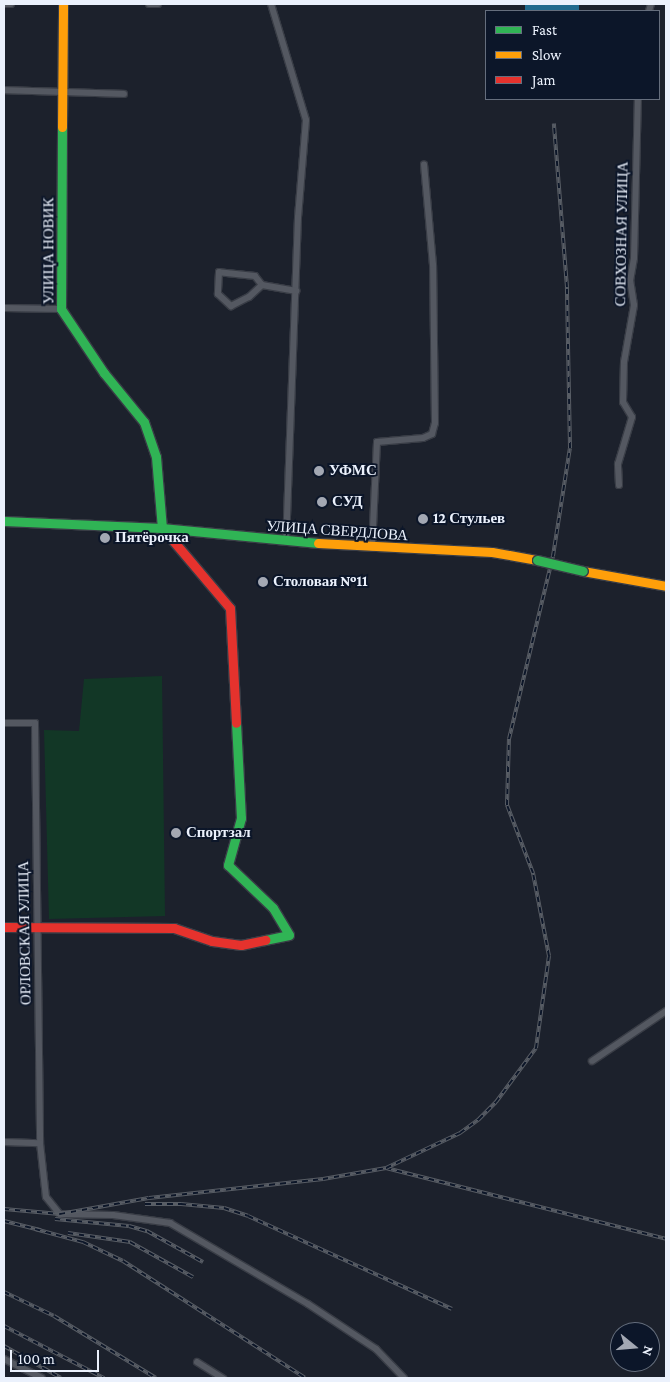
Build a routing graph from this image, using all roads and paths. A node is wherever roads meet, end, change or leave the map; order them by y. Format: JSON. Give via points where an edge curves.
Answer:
{"nodes":[{"id":1,"x":4,"y":4,"type":"edge"},
{"id":2,"x":11,"y":4,"type":"edge"},
{"id":3,"x":63,"y":4,"type":"edge"},
{"id":4,"x":149,"y":4,"type":"edge"},
{"id":5,"x":158,"y":4,"type":"edge"},
{"id":6,"x":271,"y":4,"type":"edge"},
{"id":7,"x":4,"y":90,"type":"edge"},
{"id":8,"x":64,"y":90,"type":"junction"},
{"id":9,"x":124,"y":94,"type":"dead end"},
{"id":10,"x":638,"y":100,"type":"edge"},
{"id":11,"x":424,"y":164,"type":"dead end"},
{"id":12,"x":262,"y":285,"type":"junction"},
{"id":13,"x":296,"y":291,"type":"junction"},
{"id":14,"x":4,"y":308,"type":"edge"},
{"id":15,"x":61,"y":309,"type":"junction"},
{"id":16,"x":618,"y":485,"type":"dead end"},
{"id":17,"x":4,"y":521,"type":"edge"},
{"id":18,"x":162,"y":528,"type":"junction"},
{"id":19,"x":286,"y":541,"type":"junction"},
{"id":20,"x":372,"y":548,"type":"junction"},
{"id":21,"x":666,"y":586,"type":"edge"},
{"id":22,"x":4,"y":723,"type":"edge"},
{"id":23,"x":4,"y":927,"type":"edge"},
{"id":24,"x":37,"y":927,"type":"junction"},
{"id":25,"x":666,"y":1011,"type":"edge"},
{"id":26,"x":592,"y":1060,"type":"dead end"},
{"id":27,"x":4,"y":1142,"type":"edge"},
{"id":28,"x":40,"y":1143,"type":"junction"},
{"id":29,"x":4,"y":1359,"type":"edge"},
{"id":30,"x":197,"y":1362,"type":"dead end"},
{"id":31,"x":42,"y":1378,"type":"edge"},
{"id":32,"x":223,"y":1378,"type":"edge"},
{"id":33,"x":404,"y":1378,"type":"edge"}],
"edges":[{"from":1,"to":2,"type":"street"},
{"from":3,"to":8,"type":"street","name":"УЛИЦА НОВИК"},
{"from":4,"to":5,"type":"street"},
{"from":6,"to":13,"type":"street","via":[[306,120]]},
{"from":7,"to":8,"type":"street"},
{"from":8,"to":9,"type":"street"},
{"from":8,"to":15,"type":"street","name":"УЛИЦА НОВИК"},
{"from":10,"to":16,"type":"street","name":"СОВХОЗНАЯ УЛИЦА","via":[[634,258],[630,281],[634,305],[624,362],[622,402],[632,417],[618,464]]},
{"from":11,"to":20,"type":"street","via":[[433,265],[434,423],[432,434],[423,438],[377,442]]},
{"from":12,"to":12,"type":"street","via":[[249,297],[231,306],[218,294],[219,272],[255,276]]},
{"from":12,"to":13,"type":"street"},
{"from":13,"to":19,"type":"street"},
{"from":14,"to":15,"type":"street"},
{"from":15,"to":18,"type":"street","name":"УЛИЦА НОВИК","via":[[104,373],[144,422],[156,457]]},
{"from":17,"to":18,"type":"street","name":"УЛИЦА СВЕРДЛОВА"},
{"from":18,"to":19,"type":"street","name":"УЛИЦА СВЕРДЛОВА"},
{"from":18,"to":24,"type":"street","via":[[230,608],[241,818],[228,865],[273,908],[289,935],[241,945],[212,941],[174,928]]},
{"from":19,"to":20,"type":"street","name":"УЛИЦА СВЕРДЛОВА"},
{"from":20,"to":21,"type":"street","name":"УЛИЦА СВЕРДЛОВА","bridge":true,"via":[[492,552]]},
{"from":22,"to":24,"type":"street","name":"ОРЛОВСКАЯ УЛИЦА","via":[[35,723]]},
{"from":23,"to":24,"type":"street"},
{"from":24,"to":28,"type":"street","name":"ОРЛОВСКАЯ УЛИЦА"},
{"from":25,"to":26,"type":"street"},
{"from":27,"to":28,"type":"street"},
{"from":28,"to":33,"type":"street","name":"ОРЛОВСКАЯ УЛИЦА","via":[[46,1197],[60,1214],[112,1215],[170,1223],[308,1304],[376,1349]]},
{"from":29,"to":31,"type":"street"},
{"from":30,"to":32,"type":"street"}]}
